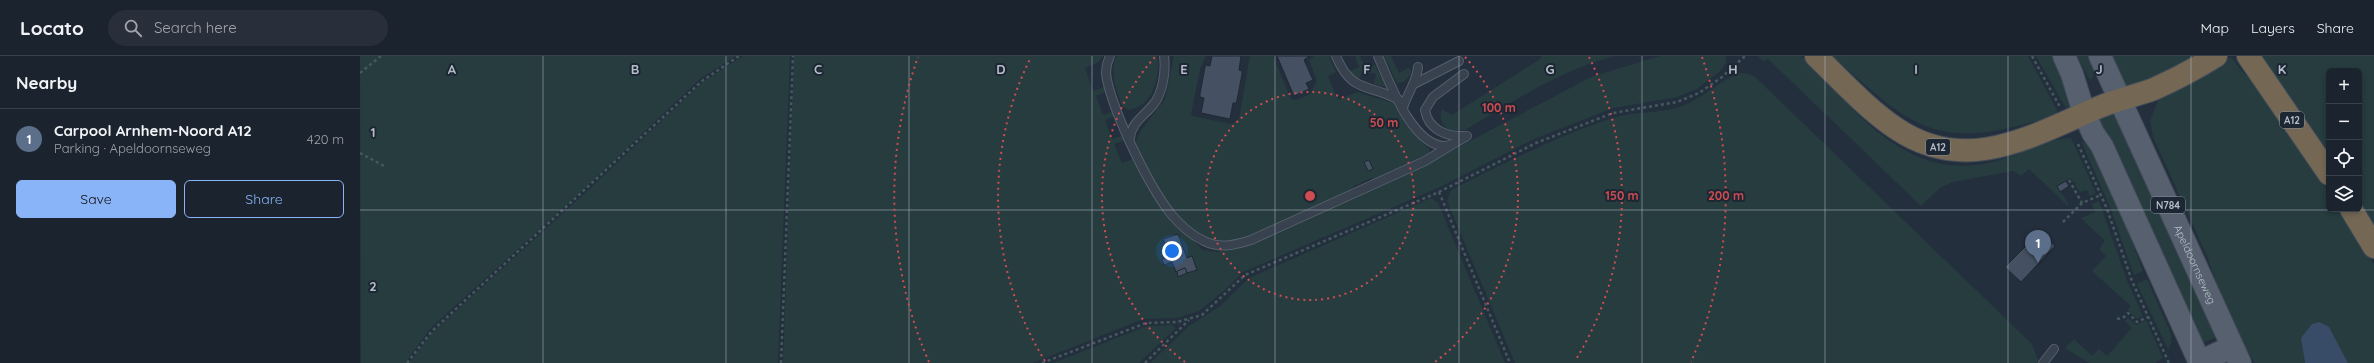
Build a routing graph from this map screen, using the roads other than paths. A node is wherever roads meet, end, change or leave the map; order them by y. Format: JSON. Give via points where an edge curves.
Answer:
{"nodes":[{"id":1,"x":1110,"y":56,"type":"edge"},
{"id":2,"x":1164,"y":56,"type":"edge"},
{"id":3,"x":1336,"y":56,"type":"edge"},
{"id":4,"x":1378,"y":56,"type":"edge"},
{"id":5,"x":1816,"y":56,"type":"edge"},
{"id":6,"x":2064,"y":56,"type":"edge"},
{"id":7,"x":2100,"y":56,"type":"edge"},
{"id":8,"x":2216,"y":56,"type":"edge"},
{"id":9,"x":1459,"y":61,"type":"dead end"},
{"id":10,"x":2252,"y":61,"type":"edge"},
{"id":11,"x":1418,"y":67,"type":"dead end"},
{"id":12,"x":1464,"y":74,"type":"dead end"},
{"id":13,"x":1414,"y":84,"type":"junction"},
{"id":14,"x":2119,"y":98,"type":"junction"},
{"id":15,"x":1399,"y":100,"type":"junction"},
{"id":16,"x":1403,"y":108,"type":"junction"},
{"id":17,"x":2076,"y":118,"type":"junction"},
{"id":18,"x":1130,"y":138,"type":"junction"},
{"id":19,"x":1453,"y":144,"type":"junction"},
{"id":20,"x":2326,"y":170,"type":"edge"},
{"id":21,"x":2352,"y":212,"type":"edge"},
{"id":22,"x":2374,"y":247,"type":"edge"},
{"id":23,"x":2054,"y":349,"type":"dead end"},
{"id":24,"x":2236,"y":355,"type":"edge"},
{"id":25,"x":2200,"y":362,"type":"edge"},
{"id":26,"x":2043,"y":363,"type":"edge"}],
"edges":[{"from":1,"to":18,"type":"lane","via":[[1106,65],[1107,79]]},
{"from":2,"to":18,"type":"lane","via":[[1165,70],[1159,94],[1154,104],[1133,126]]},
{"from":3,"to":15,"type":"lane","via":[[1349,80],[1358,86],[1389,94]]},
{"from":4,"to":15,"type":"lane"},
{"from":5,"to":17,"type":"highway","number":"A12","via":[[1896,129],[1917,141],[1945,149],[1972,152],[1996,148]]},
{"from":6,"to":17,"type":"main road","via":[[2072,74]]},
{"from":7,"to":14,"type":"main road","name":"Apeldoornseweg","number":"N784"},
{"from":8,"to":14,"type":"highway","via":[[2154,89]]},
{"from":9,"to":13,"type":"lane"},
{"from":10,"to":20,"type":"highway","number":"A12"},
{"from":11,"to":13,"type":"lane"},
{"from":12,"to":19,"type":"lane","via":[[1434,97],[1425,110],[1435,128],[1455,136],[1467,136]]},
{"from":13,"to":16,"type":"lane","via":[[1409,90]]},
{"from":14,"to":17,"type":"highway"},
{"from":14,"to":24,"type":"main road","name":"Apeldoornseweg","number":"N784"},
{"from":15,"to":16,"type":"lane"},
{"from":16,"to":19,"type":"lane","via":[[1408,119],[1427,140],[1445,146]]},
{"from":17,"to":25,"type":"main road","via":[[2105,153]]},
{"from":18,"to":19,"type":"lane","via":[[1148,180],[1172,214],[1199,239],[1216,246],[1251,240],[1425,161]]},
{"from":21,"to":22,"type":"highway"},
{"from":23,"to":26,"type":"lane"},
{"from":24,"to":25,"type":"main road"}]}
